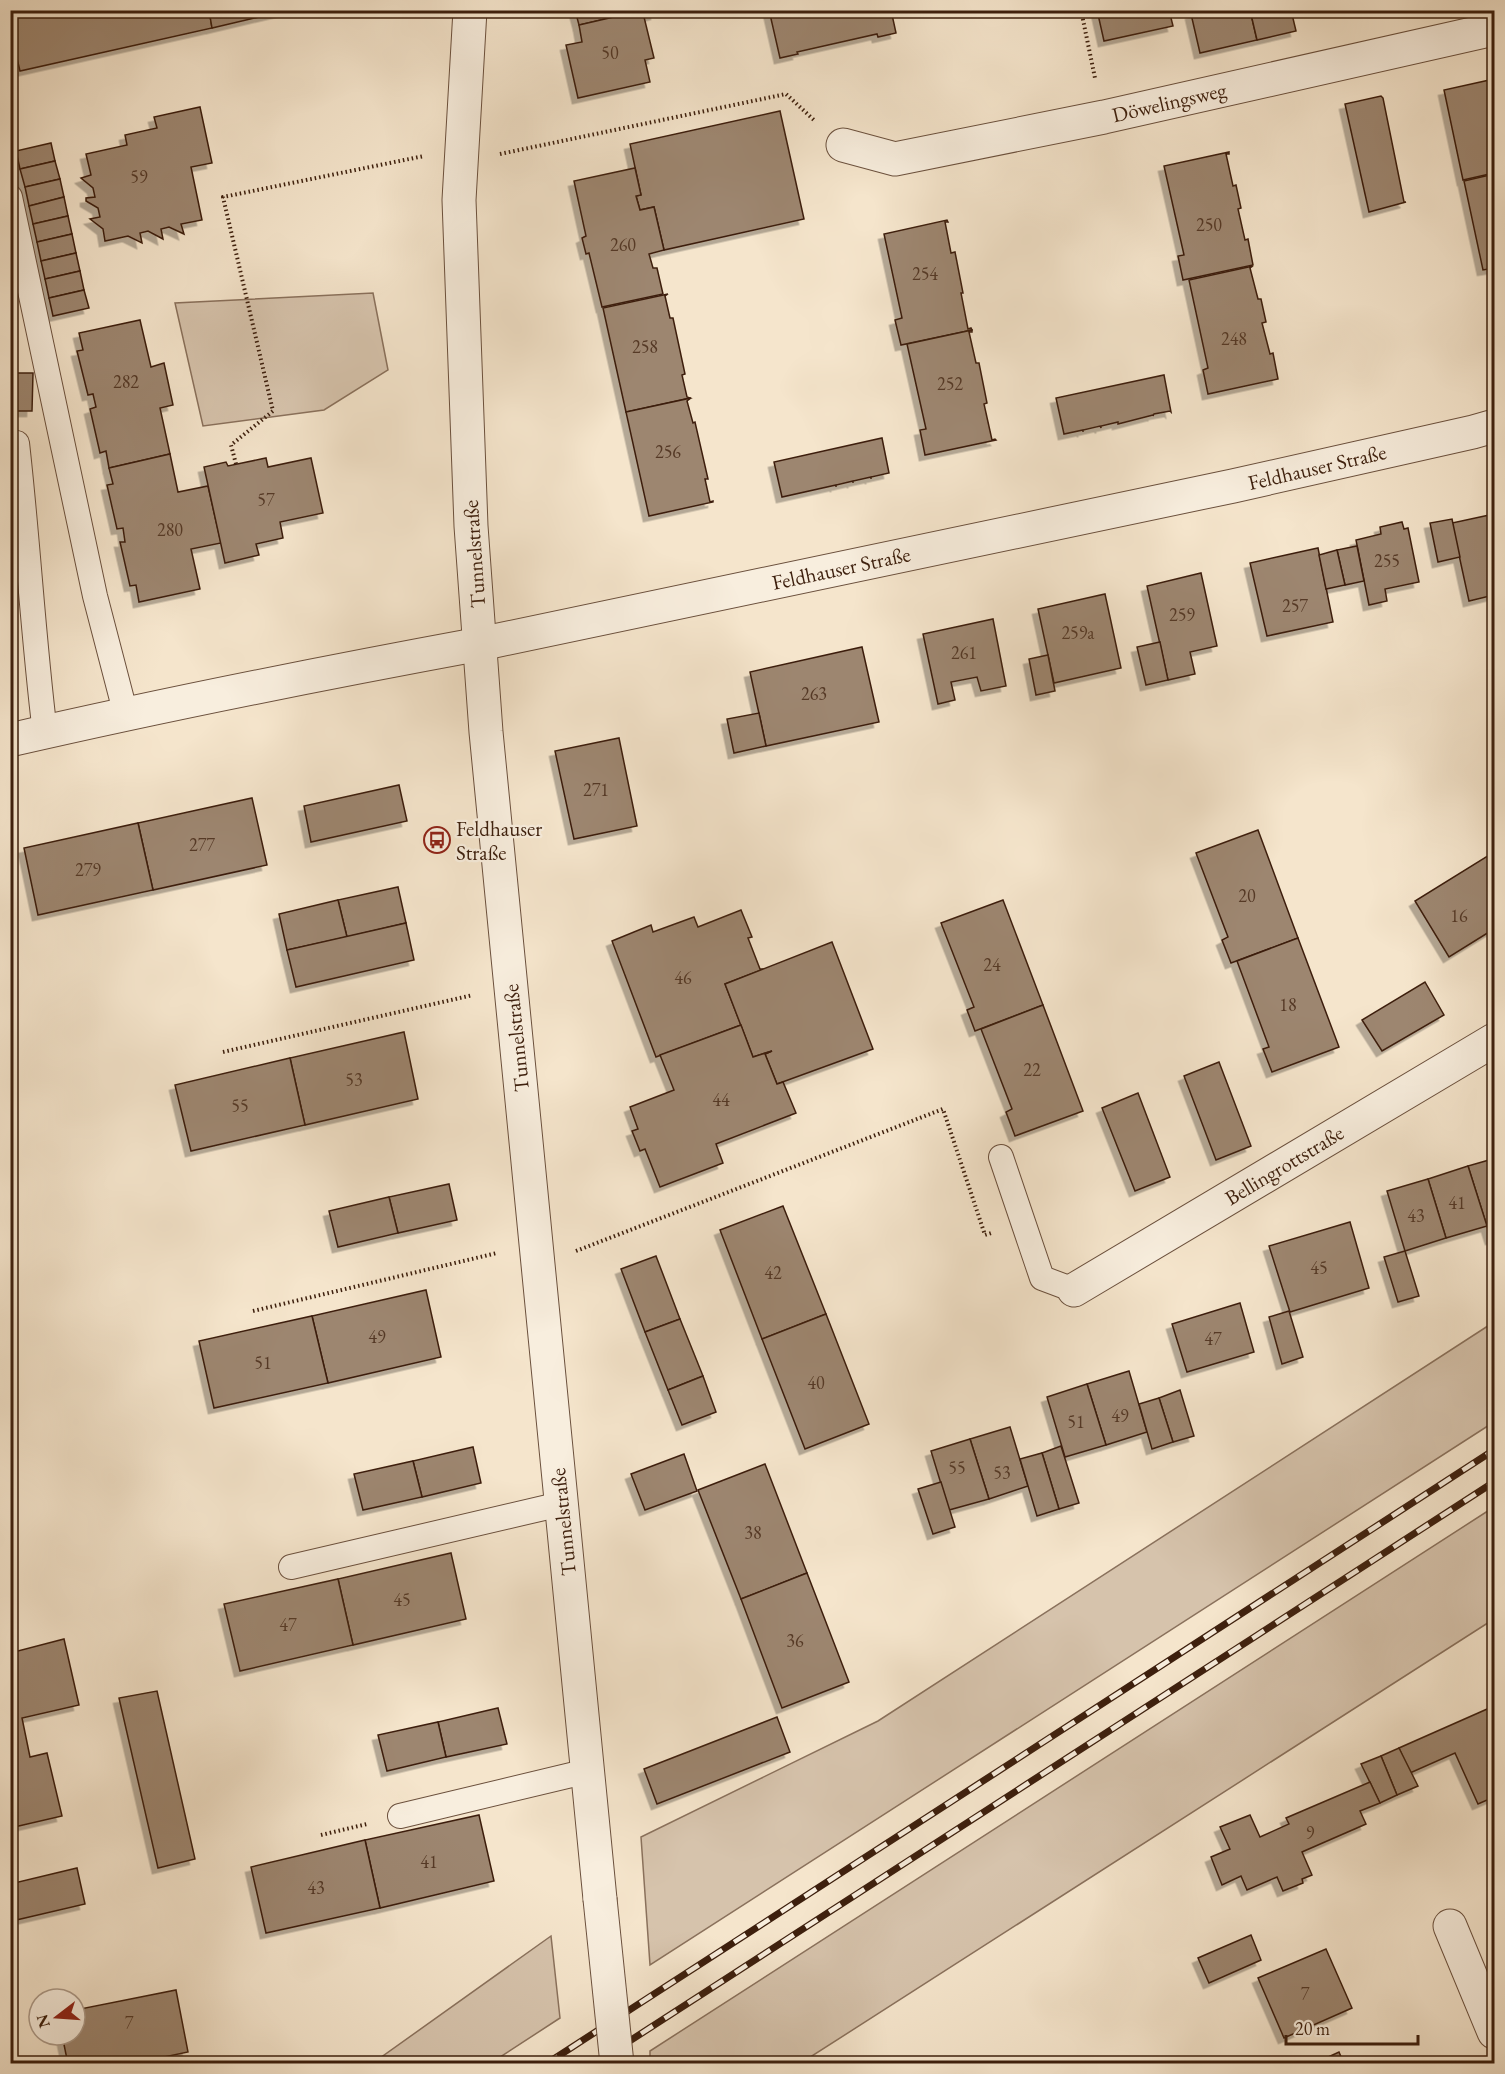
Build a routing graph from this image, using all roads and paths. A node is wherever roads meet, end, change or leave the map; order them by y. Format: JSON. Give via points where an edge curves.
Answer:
{"nodes":[{"id":1,"x":470,"y":10,"type":"edge"},
{"id":2,"x":1081,"y":10,"type":"edge"},
{"id":3,"x":1494,"y":29,"type":"edge"},
{"id":4,"x":1104,"y":117,"type":"junction"},
{"id":5,"x":843,"y":145,"type":"joint"},
{"id":6,"x":462,"y":155,"type":"junction"},
{"id":7,"x":10,"y":197,"type":"edge"},
{"id":8,"x":1494,"y":426,"type":"edge"},
{"id":9,"x":10,"y":442,"type":"edge"},
{"id":10,"x":236,"y":464,"type":"dead end"},
{"id":11,"x":480,"y":644,"type":"junction"},
{"id":12,"x":126,"y":715,"type":"junction"},
{"id":13,"x":45,"y":733,"type":"junction"},
{"id":14,"x":10,"y":741,"type":"edge"},
{"id":15,"x":511,"y":986,"type":"junction"},
{"id":16,"x":1494,"y":1040,"type":"edge"},
{"id":17,"x":223,"y":1052,"type":"dead end"},
{"id":18,"x":1000,"y":1157,"type":"dead end"},
{"id":19,"x":1023,"y":1222,"type":"junction"},
{"id":20,"x":537,"y":1255,"type":"junction"},
{"id":21,"x":1074,"y":1290,"type":"joint"},
{"id":22,"x":253,"y":1311,"type":"dead end"},
{"id":23,"x":561,"y":1504,"type":"junction"},
{"id":24,"x":291,"y":1567,"type":"dead end"},
{"id":25,"x":588,"y":1771,"type":"junction"},
{"id":26,"x":400,"y":1816,"type":"joint"},
{"id":27,"x":321,"y":1835,"type":"dead end"},
{"id":28,"x":1450,"y":1926,"type":"dead end"},
{"id":29,"x":1494,"y":2032,"type":"edge"},
{"id":30,"x":617,"y":2064,"type":"edge"}],
"edges":[{"from":1,"to":6,"type":"street","name":"Tunnelstraße"},
{"from":2,"to":4,"type":"path"},
{"from":3,"to":4,"type":"street","name":"Döwelingsweg"},
{"from":4,"to":5,"type":"street","name":"Döwelingsweg","via":[[895,159]]},
{"from":5,"to":6,"type":"path","via":[[786,94]]},
{"from":6,"to":10,"type":"path","via":[[223,196],[273,411],[231,444]]},
{"from":6,"to":11,"type":"street","name":"Tunnelstraße","via":[[459,200]]},
{"from":7,"to":12,"type":"lane","via":[[95,596]]},
{"from":8,"to":11,"type":"street","name":"Feldhauser Straße","via":[[1233,486]]},
{"from":9,"to":13,"type":"lane","via":[[17,443]]},
{"from":11,"to":12,"type":"street","name":"Feldhauser Straße"},
{"from":11,"to":15,"type":"street","name":"Tunnelstraße"},
{"from":12,"to":13,"type":"street","name":"Feldhauser Straße"},
{"from":13,"to":14,"type":"street","name":"Feldhauser Straße"},
{"from":15,"to":17,"type":"path"},
{"from":15,"to":20,"type":"street","name":"Tunnelstraße"},
{"from":16,"to":21,"type":"street","name":"Bellingrottstraße"},
{"from":18,"to":19,"type":"lane"},
{"from":19,"to":20,"type":"path","via":[[985,1235],[943,1109]]},
{"from":19,"to":21,"type":"lane","via":[[1042,1278]]},
{"from":20,"to":22,"type":"path"},
{"from":20,"to":23,"type":"street","name":"Tunnelstraße"},
{"from":23,"to":24,"type":"lane"},
{"from":23,"to":25,"type":"street","name":"Tunnelstraße"},
{"from":25,"to":26,"type":"lane"},
{"from":25,"to":30,"type":"street","name":"Tunnelstraße","bridge":true},
{"from":26,"to":27,"type":"path"},
{"from":28,"to":29,"type":"street"}]}
